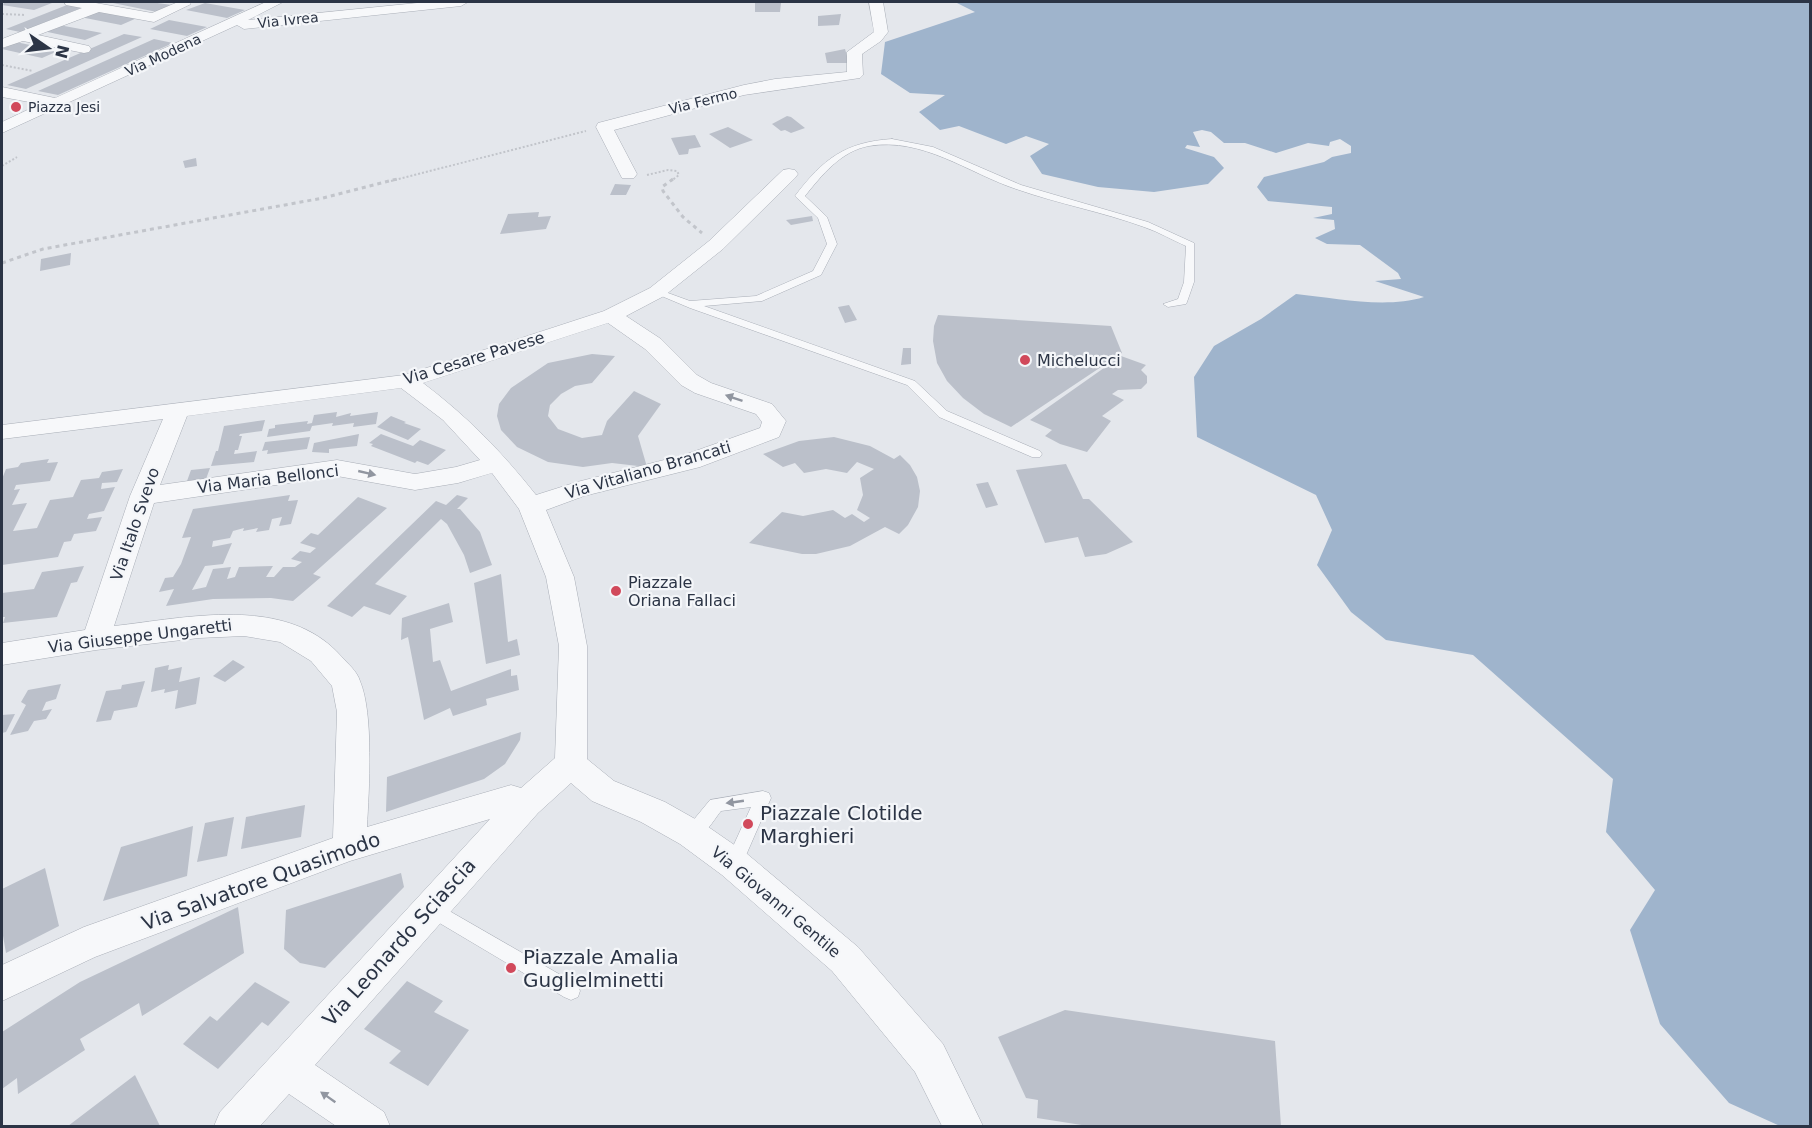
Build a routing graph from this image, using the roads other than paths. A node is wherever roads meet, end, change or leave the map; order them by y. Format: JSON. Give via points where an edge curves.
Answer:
{"nodes":[{"id":1,"x":71,"y":2,"type":"edge"},
{"id":2,"x":244,"y":2,"type":"edge"},
{"id":3,"x":461,"y":2,"type":"edge"},
{"id":4,"x":876,"y":2,"type":"edge"},
{"id":5,"x":184,"y":4,"type":"dead end"},
{"id":6,"x":272,"y":4,"type":"edge"},
{"id":7,"x":98,"y":7,"type":"junction"},
{"id":8,"x":222,"y":28,"type":"junction"},
{"id":9,"x":21,"y":36,"type":"junction"},
{"id":10,"x":2,"y":44,"type":"edge"},
{"id":11,"x":84,"y":49,"type":"dead end"},
{"id":12,"x":2,"y":92,"type":"edge"},
{"id":13,"x":57,"y":103,"type":"junction"},
{"id":14,"x":2,"y":128,"type":"edge"},
{"id":15,"x":628,"y":174,"type":"road end"},
{"id":16,"x":789,"y":174,"type":"dead end"},
{"id":17,"x":657,"y":292,"type":"junction"},
{"id":18,"x":689,"y":304,"type":"junction"},
{"id":19,"x":1167,"y":304,"type":"dead end"},
{"id":20,"x":611,"y":315,"type":"junction"},
{"id":21,"x":406,"y":381,"type":"junction"},
{"id":22,"x":178,"y":410,"type":"junction"},
{"id":23,"x":2,"y":432,"type":"edge"},
{"id":24,"x":1036,"y":454,"type":"dead end"},
{"id":25,"x":497,"y":463,"type":"junction"},
{"id":26,"x":143,"y":496,"type":"junction"},
{"id":27,"x":531,"y":506,"type":"junction"},
{"id":28,"x":96,"y":639,"type":"junction"},
{"id":29,"x":2,"y":654,"type":"edge"},
{"id":30,"x":571,"y":764,"type":"junction"},
{"id":31,"x":526,"y":803,"type":"junction"},
{"id":32,"x":692,"y":834,"type":"junction"},
{"id":33,"x":349,"y":847,"type":"junction"},
{"id":34,"x":734,"y":864,"type":"junction"},
{"id":35,"x":430,"y":908,"type":"junction"},
{"id":36,"x":2,"y":983,"type":"edge"},
{"id":37,"x":571,"y":991,"type":"dead end"},
{"id":38,"x":286,"y":1068,"type":"junction"},
{"id":39,"x":234,"y":1126,"type":"edge"},
{"id":40,"x":370,"y":1126,"type":"edge"},
{"id":41,"x":963,"y":1126,"type":"edge"}],
"edges":[{"from":1,"to":7,"type":"street"},
{"from":2,"to":6,"type":"street","name":"Via Modena"},
{"from":3,"to":8,"type":"street","name":"Via Ivrea"},
{"from":4,"to":15,"type":"street","name":"Via Fermo","via":[[881,32],[854,52],[855,75],[764,86],[604,127]]},
{"from":5,"to":7,"type":"street","via":[[154,18]]},
{"from":6,"to":8,"type":"street","name":"Via Modena"},
{"from":7,"to":9,"type":"street"},
{"from":8,"to":13,"type":"street","name":"Via Modena"},
{"from":9,"to":10,"type":"street"},
{"from":9,"to":11,"type":"street"},
{"from":12,"to":13,"type":"street"},
{"from":13,"to":14,"type":"street","name":"Via Modena"},
{"from":16,"to":17,"type":"street","name":"Via Cesare Pavese","via":[[716,245]]},
{"from":17,"to":18,"type":"lane"},
{"from":17,"to":20,"type":"street","name":"Via Cesare Pavese"},
{"from":18,"to":19,"type":"lane","via":[[758,299],[817,273],[832,244],[822,217],[800,196],[819,172],[842,153],[869,143],[902,141],[929,147],[1015,187],[1147,225],[1191,245],[1189,282],[1182,302]]},
{"from":18,"to":24,"type":"lane","via":[[911,383],[943,414]]},
{"from":20,"to":21,"type":"street","name":"Via Cesare Pavese"},
{"from":27,"to":20,"type":"street","name":"Via Vitaliano Brancati","one_way":true,"via":[[691,461],[771,432],[774,421],[764,409],[689,380],[653,344]]},
{"from":21,"to":22,"type":"street","name":"Via Cesare Pavese"},
{"from":21,"to":25,"type":"street","via":[[451,415]]},
{"from":22,"to":23,"type":"street","name":"Via Cesare Pavese"},
{"from":22,"to":26,"type":"street","name":"Via Italo Svevo"},
{"from":26,"to":25,"type":"street","name":"Via Maria Bellonci","one_way":true,"via":[[337,468],[415,482]]},
{"from":25,"to":27,"type":"street"},
{"from":26,"to":28,"type":"street","name":"Via Italo Svevo"},
{"from":27,"to":30,"type":"street","via":[[560,578],[573,646]]},
{"from":28,"to":29,"type":"street","name":"Via Giuseppe Ungaretti"},
{"from":28,"to":33,"type":"street","name":"Via Giuseppe Ungaretti","via":[[244,625],[287,633],[321,653],[346,682],[352,712]]},
{"from":30,"to":31,"type":"street","name":"Via Leonardo Sciascia"},
{"from":30,"to":32,"type":"street","name":"Via Giovanni Gentile","via":[[603,791]]},
{"from":31,"to":33,"type":"street","name":"Via Salvatore Quasimodo","via":[[511,799]]},
{"from":31,"to":35,"type":"street","name":"Via Leonardo Sciascia"},
{"from":32,"to":34,"type":"street","name":"Via Giovanni Gentile"},
{"from":34,"to":32,"type":"lane","one_way":true,"via":[[763,798],[716,805]]},
{"from":33,"to":36,"type":"street","name":"Via Salvatore Quasimodo","via":[[84,944]]},
{"from":34,"to":41,"type":"street","name":"Via Giovanni Gentile","via":[[845,959],[929,1058]]},
{"from":35,"to":37,"type":"lane"},
{"from":35,"to":38,"type":"street","name":"Via Leonardo Sciascia"},
{"from":38,"to":39,"type":"street","name":"Via Leonardo Sciascia"},
{"from":40,"to":38,"type":"street","one_way":true}]}
